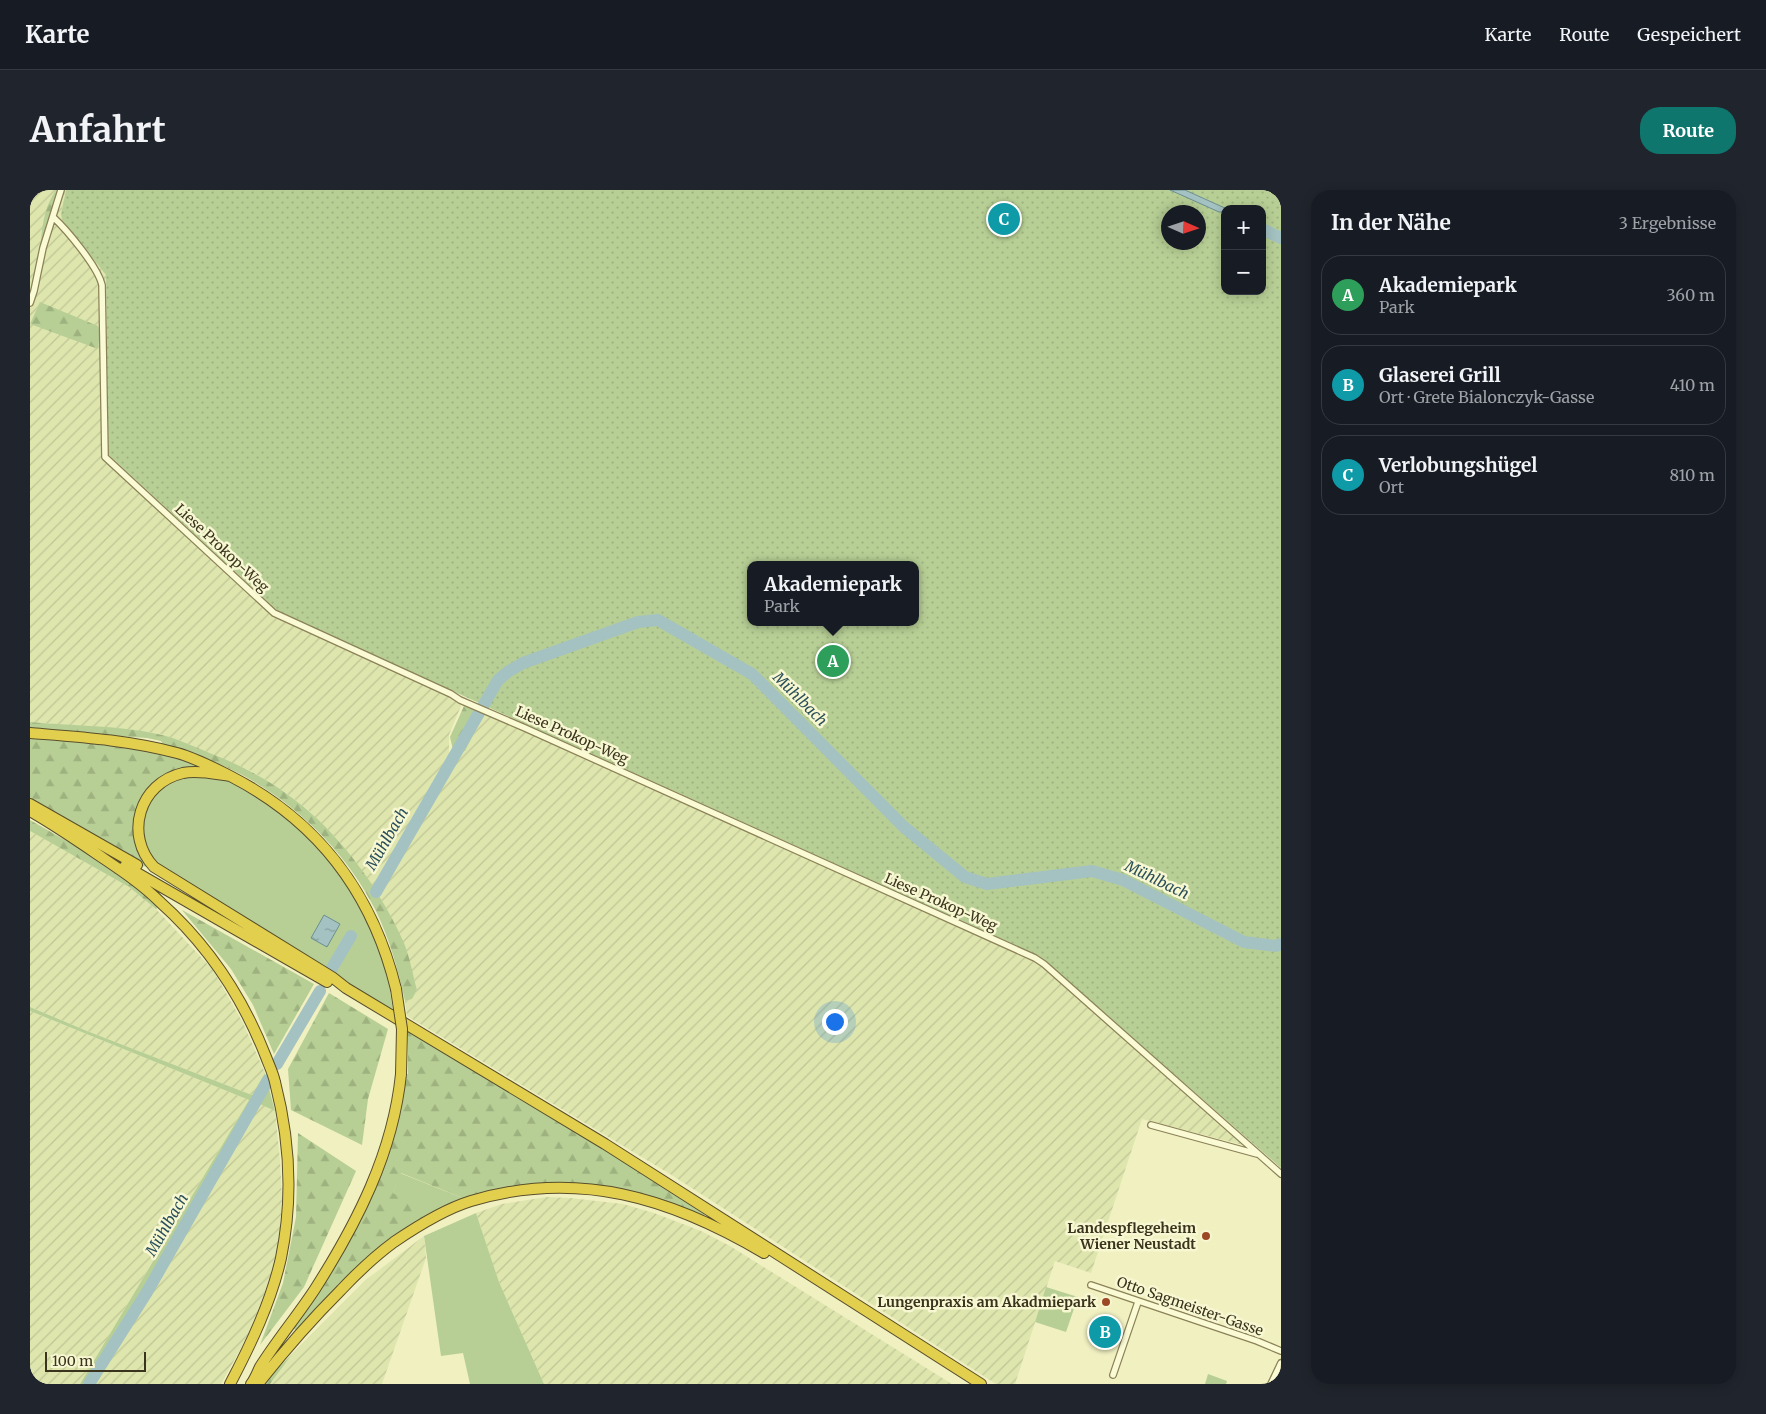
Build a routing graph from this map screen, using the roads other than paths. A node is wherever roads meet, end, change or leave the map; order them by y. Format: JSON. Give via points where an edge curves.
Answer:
{"nodes":[{"id":1,"x":60,"y":190,"type":"edge"},
{"id":2,"x":53,"y":217,"type":"junction"},
{"id":3,"x":30,"y":303,"type":"edge"},
{"id":4,"x":30,"y":733,"type":"edge"},
{"id":5,"x":230,"y":776,"type":"junction"},
{"id":6,"x":30,"y":804,"type":"edge"},
{"id":7,"x":30,"y":811,"type":"edge"},
{"id":8,"x":53,"y":824,"type":"junction"},
{"id":9,"x":290,"y":952,"type":"junction"},
{"id":10,"x":346,"y":988,"type":"junction"},
{"id":11,"x":1151,"y":1125,"type":"dead end"},
{"id":12,"x":1257,"y":1154,"type":"junction"},
{"id":13,"x":1281,"y":1174,"type":"edge"},
{"id":14,"x":1091,"y":1285,"type":"dead end"},
{"id":15,"x":1138,"y":1302,"type":"junction"},
{"id":16,"x":896,"y":1330,"type":"junction"},
{"id":17,"x":1281,"y":1351,"type":"edge"},
{"id":18,"x":1281,"y":1364,"type":"edge"},
{"id":19,"x":260,"y":1368,"type":"junction"},
{"id":20,"x":1114,"y":1375,"type":"dead end"},
{"id":21,"x":230,"y":1384,"type":"edge"},
{"id":22,"x":245,"y":1384,"type":"edge"},
{"id":23,"x":251,"y":1384,"type":"edge"},
{"id":24,"x":258,"y":1384,"type":"edge"},
{"id":25,"x":981,"y":1384,"type":"edge"},
{"id":26,"x":1272,"y":1384,"type":"edge"}],
"edges":[{"from":1,"to":2,"type":"street"},
{"from":2,"to":3,"type":"street"},
{"from":2,"to":12,"type":"street","name":"Liese Prokop-Weg","via":[[100,276],[102,284],[105,457],[274,613],[1035,958]]},
{"from":4,"to":5,"type":"highway","via":[[96,739],[177,753]]},
{"from":5,"to":9,"type":"highway","via":[[183,773],[155,789],[138,818],[142,848],[149,862],[160,871]]},
{"from":5,"to":19,"type":"highway","bridge":true,"via":[[286,810],[338,864],[352,884],[386,953],[402,1030],[396,1112],[377,1174],[359,1214],[315,1289]]},
{"from":6,"to":9,"type":"highway"},
{"from":7,"to":8,"type":"highway"},
{"from":8,"to":10,"type":"highway","via":[[329,983]]},
{"from":8,"to":21,"type":"highway","via":[[131,877],[188,930],[216,964],[241,1004],[275,1080],[288,1166],[285,1237],[268,1300]]},
{"from":9,"to":10,"type":"highway"},
{"from":10,"to":16,"type":"highway","via":[[613,1148]]},
{"from":11,"to":12,"type":"street","name":"Liese Prokop-Weg"},
{"from":12,"to":13,"type":"street","name":"Liese Prokop-Weg"},
{"from":14,"to":15,"type":"street","name":"Otto Sagmeister-Gasse"},
{"from":15,"to":17,"type":"street","name":"Otto Sagmeister-Gasse"},
{"from":15,"to":20,"type":"street"},
{"from":16,"to":24,"type":"highway","via":[[702,1220],[649,1200],[616,1192],[549,1188],[515,1191],[470,1201],[393,1243],[320,1311]]},
{"from":16,"to":25,"type":"highway"},
{"from":18,"to":26,"type":"street"},
{"from":19,"to":22,"type":"highway"},
{"from":19,"to":23,"type":"highway"}]}
